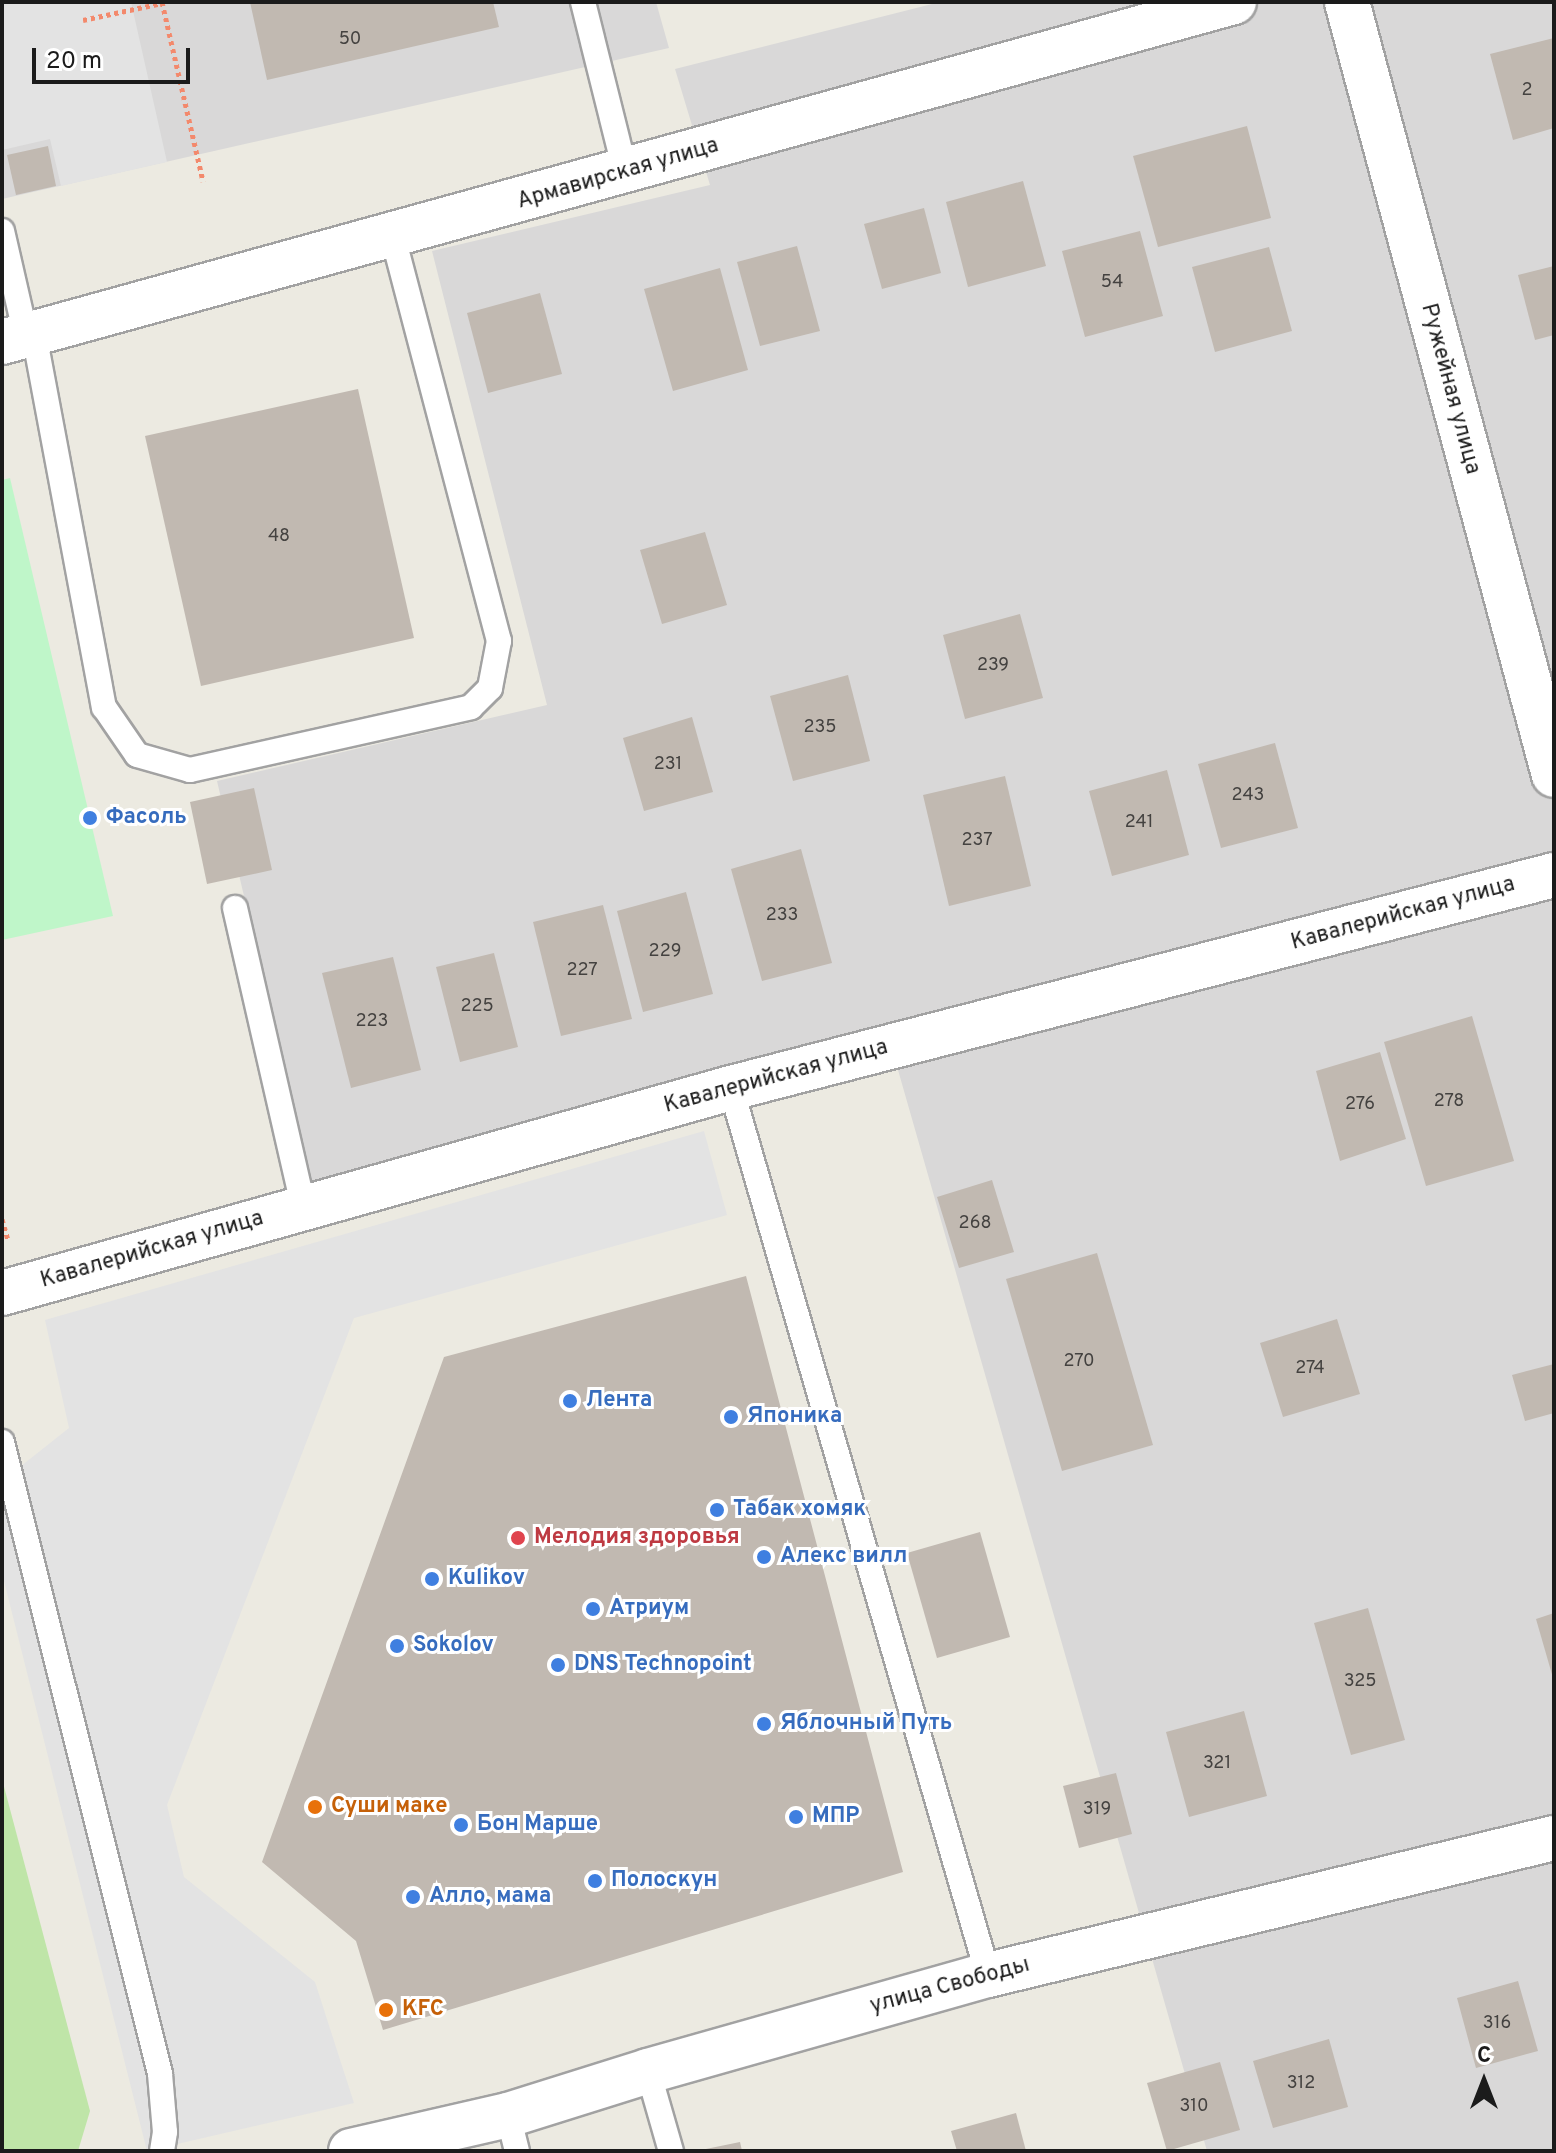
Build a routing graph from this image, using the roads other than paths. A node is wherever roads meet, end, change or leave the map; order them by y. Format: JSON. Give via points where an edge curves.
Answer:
{"nodes":[{"id":1,"x":583,"y":2,"type":"edge"},
{"id":2,"x":1234,"y":2,"type":"edge"},
{"id":3,"x":1347,"y":2,"type":"edge"},
{"id":4,"x":625,"y":171,"type":"junction"},
{"id":5,"x":2,"y":231,"type":"edge"},
{"id":6,"x":393,"y":236,"type":"junction"},
{"id":7,"x":20,"y":337,"type":"edge"},
{"id":8,"x":1554,"y":775,"type":"edge"},
{"id":9,"x":1554,"y":875,"type":"edge"},
{"id":10,"x":235,"y":908,"type":"dead end"},
{"id":11,"x":731,"y":1088,"type":"junction"},
{"id":12,"x":303,"y":1206,"type":"junction"},
{"id":13,"x":2,"y":1293,"type":"edge"},
{"id":14,"x":2,"y":1442,"type":"edge"},
{"id":15,"x":1554,"y":1838,"type":"edge"},
{"id":16,"x":988,"y":1975,"type":"junction"},
{"id":17,"x":648,"y":2071,"type":"junction"},
{"id":18,"x":512,"y":2133,"type":"edge"},
{"id":19,"x":162,"y":2151,"type":"edge"},
{"id":20,"x":351,"y":2151,"type":"edge"},
{"id":21,"x":671,"y":2151,"type":"edge"}],
"edges":[{"from":1,"to":4,"type":"lane"},
{"from":2,"to":4,"type":"street","name":"Армавирская улица"},
{"from":3,"to":8,"type":"street","name":"Ружейная улица"},
{"from":4,"to":6,"type":"street","name":"Армавирская улица"},
{"from":5,"to":7,"type":"lane"},
{"from":6,"to":7,"type":"street","name":"Армавирская улица"},
{"from":6,"to":7,"type":"lane","via":[[499,641],[490,688],[471,707],[190,770],[137,755],[104,707]]},
{"from":9,"to":11,"type":"street","name":"Кавалерийская улица"},
{"from":10,"to":12,"type":"lane"},
{"from":11,"to":12,"type":"street","name":"Кавалерийская улица"},
{"from":11,"to":16,"type":"lane"},
{"from":12,"to":13,"type":"street","name":"Кавалерийская улица"},
{"from":14,"to":19,"type":"lane","via":[[160,2074]]},
{"from":15,"to":16,"type":"street","name":"улица Свободы"},
{"from":16,"to":17,"type":"street","name":"улица Свободы"},
{"from":17,"to":18,"type":"street","name":"улица Свободы"},
{"from":17,"to":21,"type":"lane"},
{"from":18,"to":20,"type":"street","name":"улица Свободы"}]}
